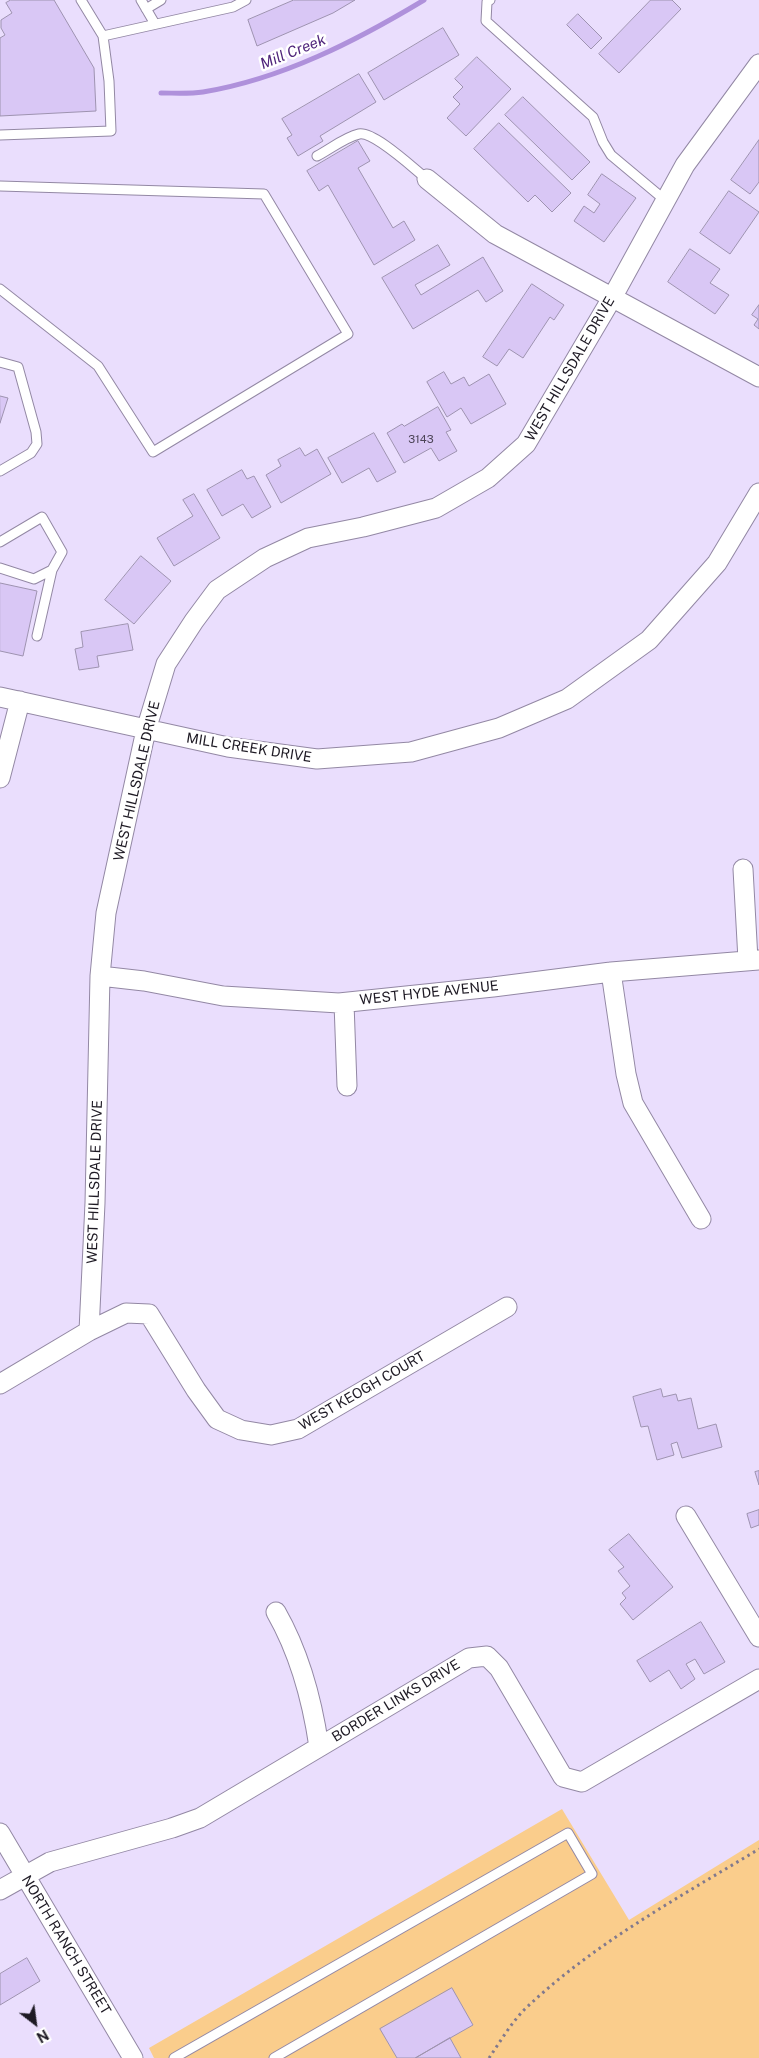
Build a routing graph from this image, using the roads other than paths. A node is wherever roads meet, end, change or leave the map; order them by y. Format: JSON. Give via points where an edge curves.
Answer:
{"nodes":[{"id":1,"x":81,"y":0,"type":"edge"},
{"id":2,"x":141,"y":0,"type":"edge"},
{"id":3,"x":161,"y":0,"type":"edge"},
{"id":4,"x":246,"y":0,"type":"edge"},
{"id":5,"x":490,"y":0,"type":"edge"},
{"id":6,"x":146,"y":9,"type":"junction"},
{"id":7,"x":155,"y":24,"type":"junction"},
{"id":8,"x":103,"y":36,"type":"junction"},
{"id":9,"x":759,"y":64,"type":"edge"},
{"id":10,"x":0,"y":135,"type":"edge"},
{"id":11,"x":317,"y":156,"type":"dead end"},
{"id":12,"x":427,"y":179,"type":"joint"},
{"id":13,"x":0,"y":186,"type":"edge"},
{"id":14,"x":666,"y":200,"type":"junction"},
{"id":15,"x":0,"y":289,"type":"edge"},
{"id":16,"x":612,"y":298,"type":"junction"},
{"id":17,"x":0,"y":362,"type":"edge"},
{"id":18,"x":759,"y":377,"type":"edge"},
{"id":19,"x":0,"y":471,"type":"edge"},
{"id":20,"x":759,"y":493,"type":"edge"},
{"id":21,"x":0,"y":542,"type":"edge"},
{"id":22,"x":0,"y":568,"type":"edge"},
{"id":23,"x":52,"y":570,"type":"junction"},
{"id":24,"x":36,"y":636,"type":"dead end"},
{"id":25,"x":0,"y":697,"type":"edge"},
{"id":26,"x":20,"y":702,"type":"junction"},
{"id":27,"x":146,"y":730,"type":"junction"},
{"id":28,"x":0,"y":778,"type":"edge"},
{"id":29,"x":743,"y":869,"type":"dead end"},
{"id":30,"x":753,"y":960,"type":"edge"},
{"id":31,"x":611,"y":972,"type":"junction"},
{"id":32,"x":100,"y":976,"type":"junction"},
{"id":33,"x":344,"y":1002,"type":"junction"},
{"id":34,"x":347,"y":1086,"type":"dead end"},
{"id":35,"x":701,"y":1219,"type":"dead end"},
{"id":36,"x":507,"y":1308,"type":"dead end"},
{"id":37,"x":89,"y":1331,"type":"junction"},
{"id":38,"x":0,"y":1384,"type":"edge"},
{"id":39,"x":686,"y":1516,"type":"dead end"},
{"id":40,"x":276,"y":1612,"type":"dead end"},
{"id":41,"x":759,"y":1637,"type":"edge"},
{"id":42,"x":759,"y":1679,"type":"edge"},
{"id":43,"x":319,"y":1747,"type":"junction"},
{"id":44,"x":0,"y":1833,"type":"edge"},
{"id":45,"x":25,"y":1875,"type":"junction"},
{"id":46,"x":0,"y":1890,"type":"edge"},
{"id":47,"x":133,"y":2058,"type":"edge"},
{"id":48,"x":174,"y":2058,"type":"edge"},
{"id":49,"x":274,"y":2058,"type":"edge"}],
"edges":[{"from":1,"to":8,"type":"lane"},
{"from":2,"to":6,"type":"lane"},
{"from":3,"to":6,"type":"lane"},
{"from":4,"to":7,"type":"lane","via":[[233,7]]},
{"from":5,"to":14,"type":"lane","via":[[487,2],[486,22],[593,117],[603,142],[618,164]]},
{"from":6,"to":7,"type":"lane"},
{"from":7,"to":8,"type":"lane"},
{"from":8,"to":10,"type":"lane","via":[[111,131]]},
{"from":9,"to":14,"type":"street","name":"WEST HILLSDALE DRIVE","via":[[685,165]]},
{"from":11,"to":12,"type":"lane","via":[[358,134],[367,135]]},
{"from":12,"to":16,"type":"street","via":[[495,234]]},
{"from":13,"to":15,"type":"lane","via":[[264,194],[348,334],[153,452],[98,366]]},
{"from":14,"to":16,"type":"street","name":"WEST HILLSDALE DRIVE"},
{"from":16,"to":18,"type":"street"},
{"from":16,"to":27,"type":"street","name":"WEST HILLSDALE DRIVE","via":[[526,444],[488,478],[436,508],[308,538],[265,558],[217,590],[166,664]]},
{"from":17,"to":19,"type":"lane","via":[[18,367],[37,444],[31,453]]},
{"from":20,"to":27,"type":"street","name":"MILL CREEK DRIVE","via":[[717,563],[649,640],[567,699],[499,728],[411,752],[317,758],[228,747]]},
{"from":21,"to":23,"type":"lane","via":[[42,518],[62,552]]},
{"from":22,"to":23,"type":"lane","via":[[34,579]]},
{"from":23,"to":24,"type":"lane"},
{"from":25,"to":26,"type":"street","name":"MILL CREEK DRIVE"},
{"from":26,"to":27,"type":"street","name":"MILL CREEK DRIVE"},
{"from":26,"to":28,"type":"street"},
{"from":27,"to":32,"type":"street","name":"WEST HILLSDALE DRIVE","via":[[106,913]]},
{"from":29,"to":30,"type":"street"},
{"from":30,"to":31,"type":"street","name":"WEST HYDE AVENUE"},
{"from":31,"to":33,"type":"street","name":"WEST HYDE AVENUE"},
{"from":31,"to":35,"type":"street","via":[[633,1103]]},
{"from":32,"to":33,"type":"street","name":"WEST HYDE AVENUE","via":[[224,996]]},
{"from":32,"to":37,"type":"street","name":"WEST HILLSDALE DRIVE"},
{"from":33,"to":34,"type":"street"},
{"from":36,"to":37,"type":"street","name":"WEST KEOGH COURT","via":[[298,1428],[271,1435],[241,1430],[217,1419],[149,1314],[126,1313]]},
{"from":37,"to":38,"type":"street"},
{"from":39,"to":41,"type":"street"},
{"from":40,"to":43,"type":"street","via":[[292,1640],[306,1681]]},
{"from":42,"to":43,"type":"street","name":"BORDER LINKS DRIVE","via":[[582,1782],[563,1777],[499,1668],[487,1656],[469,1658]]},
{"from":43,"to":45,"type":"street","name":"BORDER LINKS DRIVE","via":[[200,1818],[50,1862]]},
{"from":44,"to":45,"type":"street","name":"NORTH RANCH STREET"},
{"from":45,"to":46,"type":"street","name":"BORDER LINKS DRIVE"},
{"from":45,"to":47,"type":"street","name":"NORTH RANCH STREET"},
{"from":48,"to":49,"type":"lane","via":[[568,1833],[592,1874]]}]}
